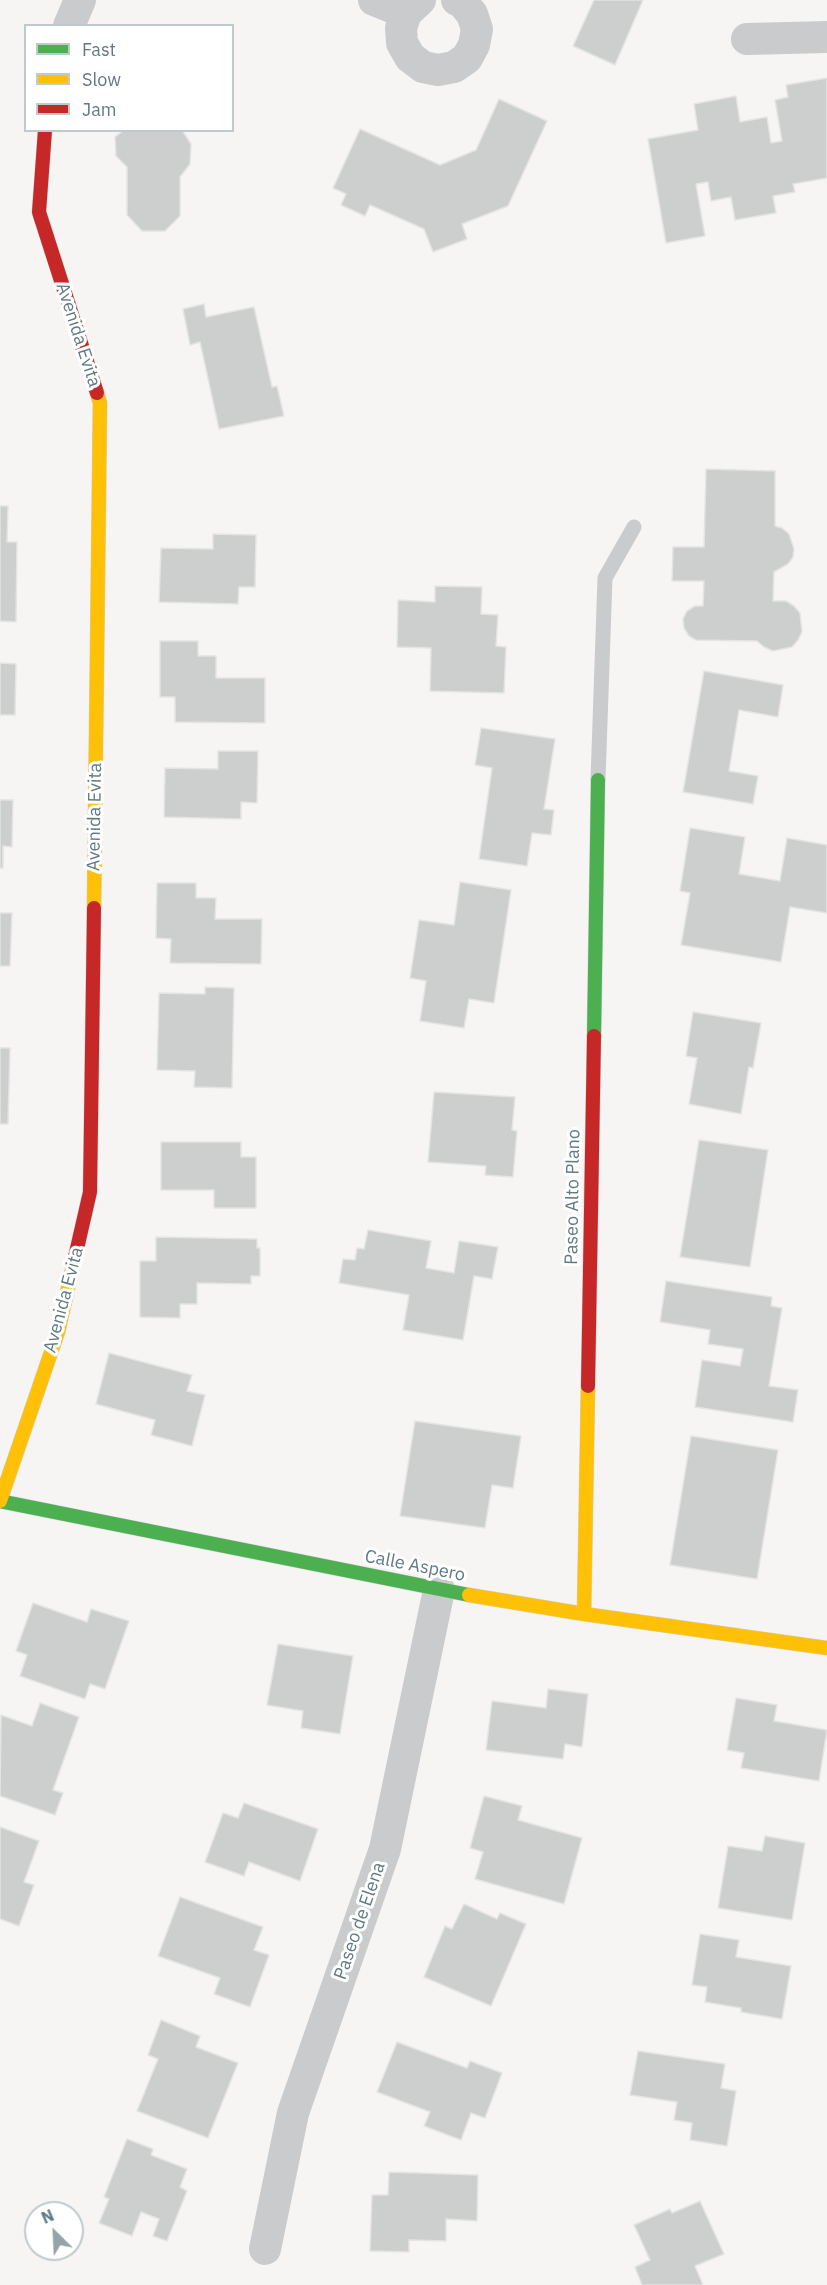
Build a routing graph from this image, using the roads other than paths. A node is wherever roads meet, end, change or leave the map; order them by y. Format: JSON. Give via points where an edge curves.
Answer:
{"nodes":[{"id":1,"x":80,"y":0,"type":"edge"},
{"id":2,"x":374,"y":0,"type":"edge"},
{"id":3,"x":457,"y":0,"type":"edge"},
{"id":4,"x":413,"y":6,"type":"edge"},
{"id":5,"x":70,"y":24,"type":"edge"},
{"id":6,"x":827,"y":37,"type":"edge"},
{"id":7,"x":747,"y":39,"type":"dead end"},
{"id":8,"x":45,"y":132,"type":"edge"},
{"id":9,"x":634,"y":527,"type":"dead end"},
{"id":10,"x":598,"y":780,"type":"joint"},
{"id":11,"x":0,"y":1501,"type":"edge"},
{"id":12,"x":439,"y":1590,"type":"junction"},
{"id":13,"x":584,"y":1614,"type":"junction"},
{"id":14,"x":827,"y":1648,"type":"edge"},
{"id":15,"x":265,"y":2249,"type":"dead end"}],
"edges":[{"from":1,"to":5,"type":"street"},
{"from":2,"to":4,"type":"street"},
{"from":3,"to":4,"type":"street","via":[[472,14],[477,29],[474,45],[454,67],[438,70],[423,67],[410,57],[402,43],[401,28]]},
{"from":6,"to":7,"type":"street"},
{"from":8,"to":11,"type":"street","name":"Avenida Evita","via":[[39,213],[100,403],[90,1192],[58,1332]]},
{"from":9,"to":10,"type":"lane","via":[[605,578]]},
{"from":10,"to":13,"type":"street","name":"Paseo Alto Plano"},
{"from":11,"to":12,"type":"street","name":"Calle Aspero"},
{"from":12,"to":13,"type":"street","name":"Calle Aspero"},
{"from":12,"to":15,"type":"street","name":"Paseo de Elena","via":[[385,1848],[294,2114]]},
{"from":13,"to":14,"type":"street","name":"Calle Aspero"}]}
